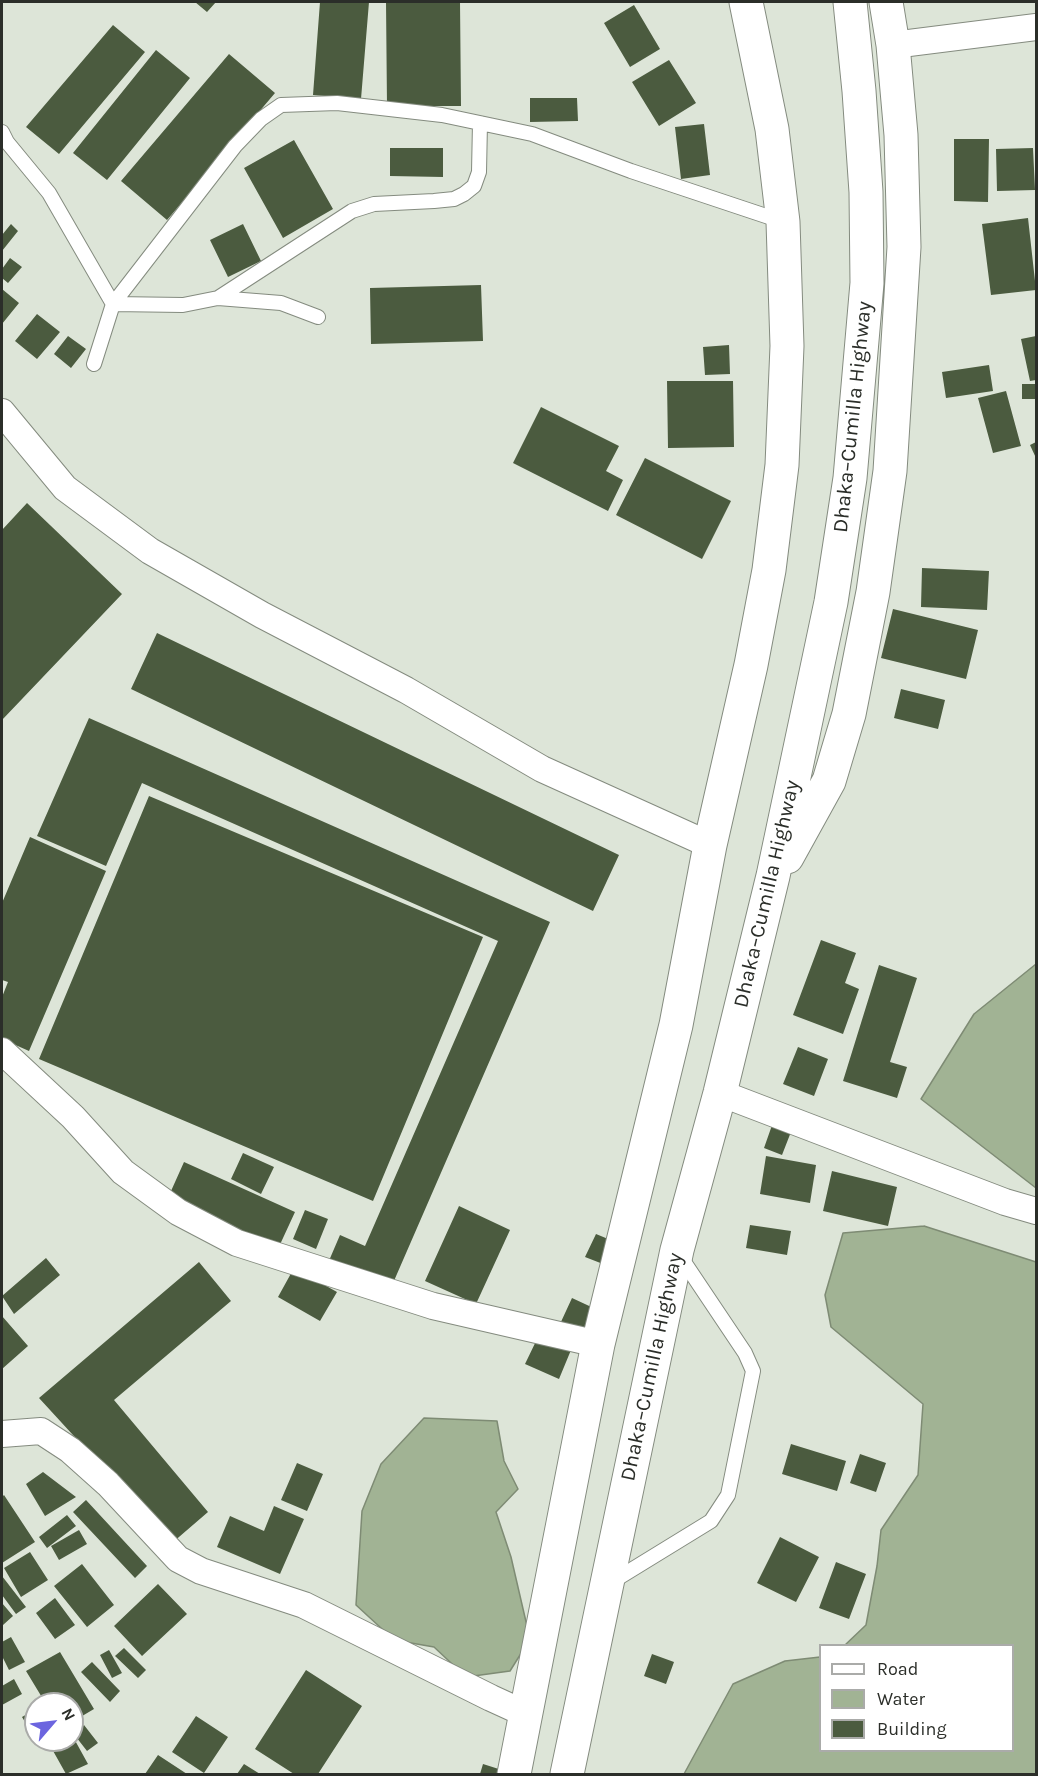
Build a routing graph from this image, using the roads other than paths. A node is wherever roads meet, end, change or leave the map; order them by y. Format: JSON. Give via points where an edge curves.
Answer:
{"nodes":[{"id":1,"x":746,"y":2,"type":"edge"},
{"id":2,"x":850,"y":2,"type":"edge"},
{"id":3,"x":886,"y":2,"type":"edge"},
{"id":4,"x":1036,"y":27,"type":"edge"},
{"id":5,"x":893,"y":45,"type":"junction"},
{"id":6,"x":480,"y":123,"type":"junction"},
{"id":7,"x":2,"y":132,"type":"edge"},
{"id":8,"x":783,"y":222,"type":"junction"},
{"id":9,"x":218,"y":298,"type":"junction"},
{"id":10,"x":113,"y":304,"type":"junction"},
{"id":11,"x":318,"y":317,"type":"dead end"},
{"id":12,"x":94,"y":364,"type":"dead end"},
{"id":13,"x":2,"y":412,"type":"edge"},
{"id":14,"x":710,"y":845,"type":"junction"},
{"id":15,"x":773,"y":876,"type":"junction"},
{"id":16,"x":2,"y":1051,"type":"edge"},
{"id":17,"x":720,"y":1093,"type":"junction"},
{"id":18,"x":1036,"y":1211,"type":"edge"},
{"id":19,"x":677,"y":1250,"type":"junction"},
{"id":20,"x":598,"y":1344,"type":"junction"},
{"id":21,"x":2,"y":1434,"type":"edge"},
{"id":22,"x":606,"y":1586,"type":"junction"},
{"id":23,"x":526,"y":1714,"type":"junction"},
{"id":24,"x":514,"y":1774,"type":"edge"},
{"id":25,"x":567,"y":1774,"type":"edge"}],
"edges":[{"from":1,"to":8,"type":"highway","via":[[772,129]]},
{"from":2,"to":15,"type":"highway","name":"Dhaka–Cumilla Highway","via":[[866,192],[867,283],[850,478],[831,602]]},
{"from":3,"to":5,"type":"highway"},
{"from":4,"to":5,"type":"street"},
{"from":5,"to":15,"type":"highway","via":[[901,135],[904,247],[890,471],[873,592],[849,714],[829,781]]},
{"from":6,"to":8,"type":"lane","via":[[532,134]]},
{"from":6,"to":9,"type":"lane","via":[[479,172],[474,186],[464,194],[454,199],[374,204],[352,211]]},
{"from":6,"to":10,"type":"lane","via":[[337,103],[281,105],[235,146]]},
{"from":7,"to":10,"type":"lane","via":[[49,193]]},
{"from":8,"to":14,"type":"highway","via":[[787,346],[782,465],[752,665]]},
{"from":9,"to":10,"type":"lane","via":[[183,305]]},
{"from":9,"to":11,"type":"lane","via":[[281,303]]},
{"from":10,"to":12,"type":"lane"},
{"from":13,"to":14,"type":"street","via":[[65,488],[150,551],[542,769]]},
{"from":14,"to":20,"type":"highway","via":[[676,1025]]},
{"from":15,"to":17,"type":"highway","name":"Dhaka–Cumilla Highway"},
{"from":16,"to":20,"type":"street","via":[[73,1117],[123,1172],[178,1212],[237,1243],[433,1306]]},
{"from":17,"to":18,"type":"street"},
{"from":17,"to":19,"type":"highway","name":"Dhaka–Cumilla Highway"},
{"from":19,"to":22,"type":"highway","name":"Dhaka–Cumilla Highway"},
{"from":19,"to":22,"type":"lane","via":[[753,1371],[728,1495],[711,1521]]},
{"from":20,"to":23,"type":"highway"},
{"from":21,"to":23,"type":"street","via":[[41,1431],[70,1450],[108,1484],[178,1559],[201,1571],[304,1605]]},
{"from":22,"to":25,"type":"highway","name":"Dhaka–Cumilla Highway"},
{"from":23,"to":24,"type":"highway"}]}
